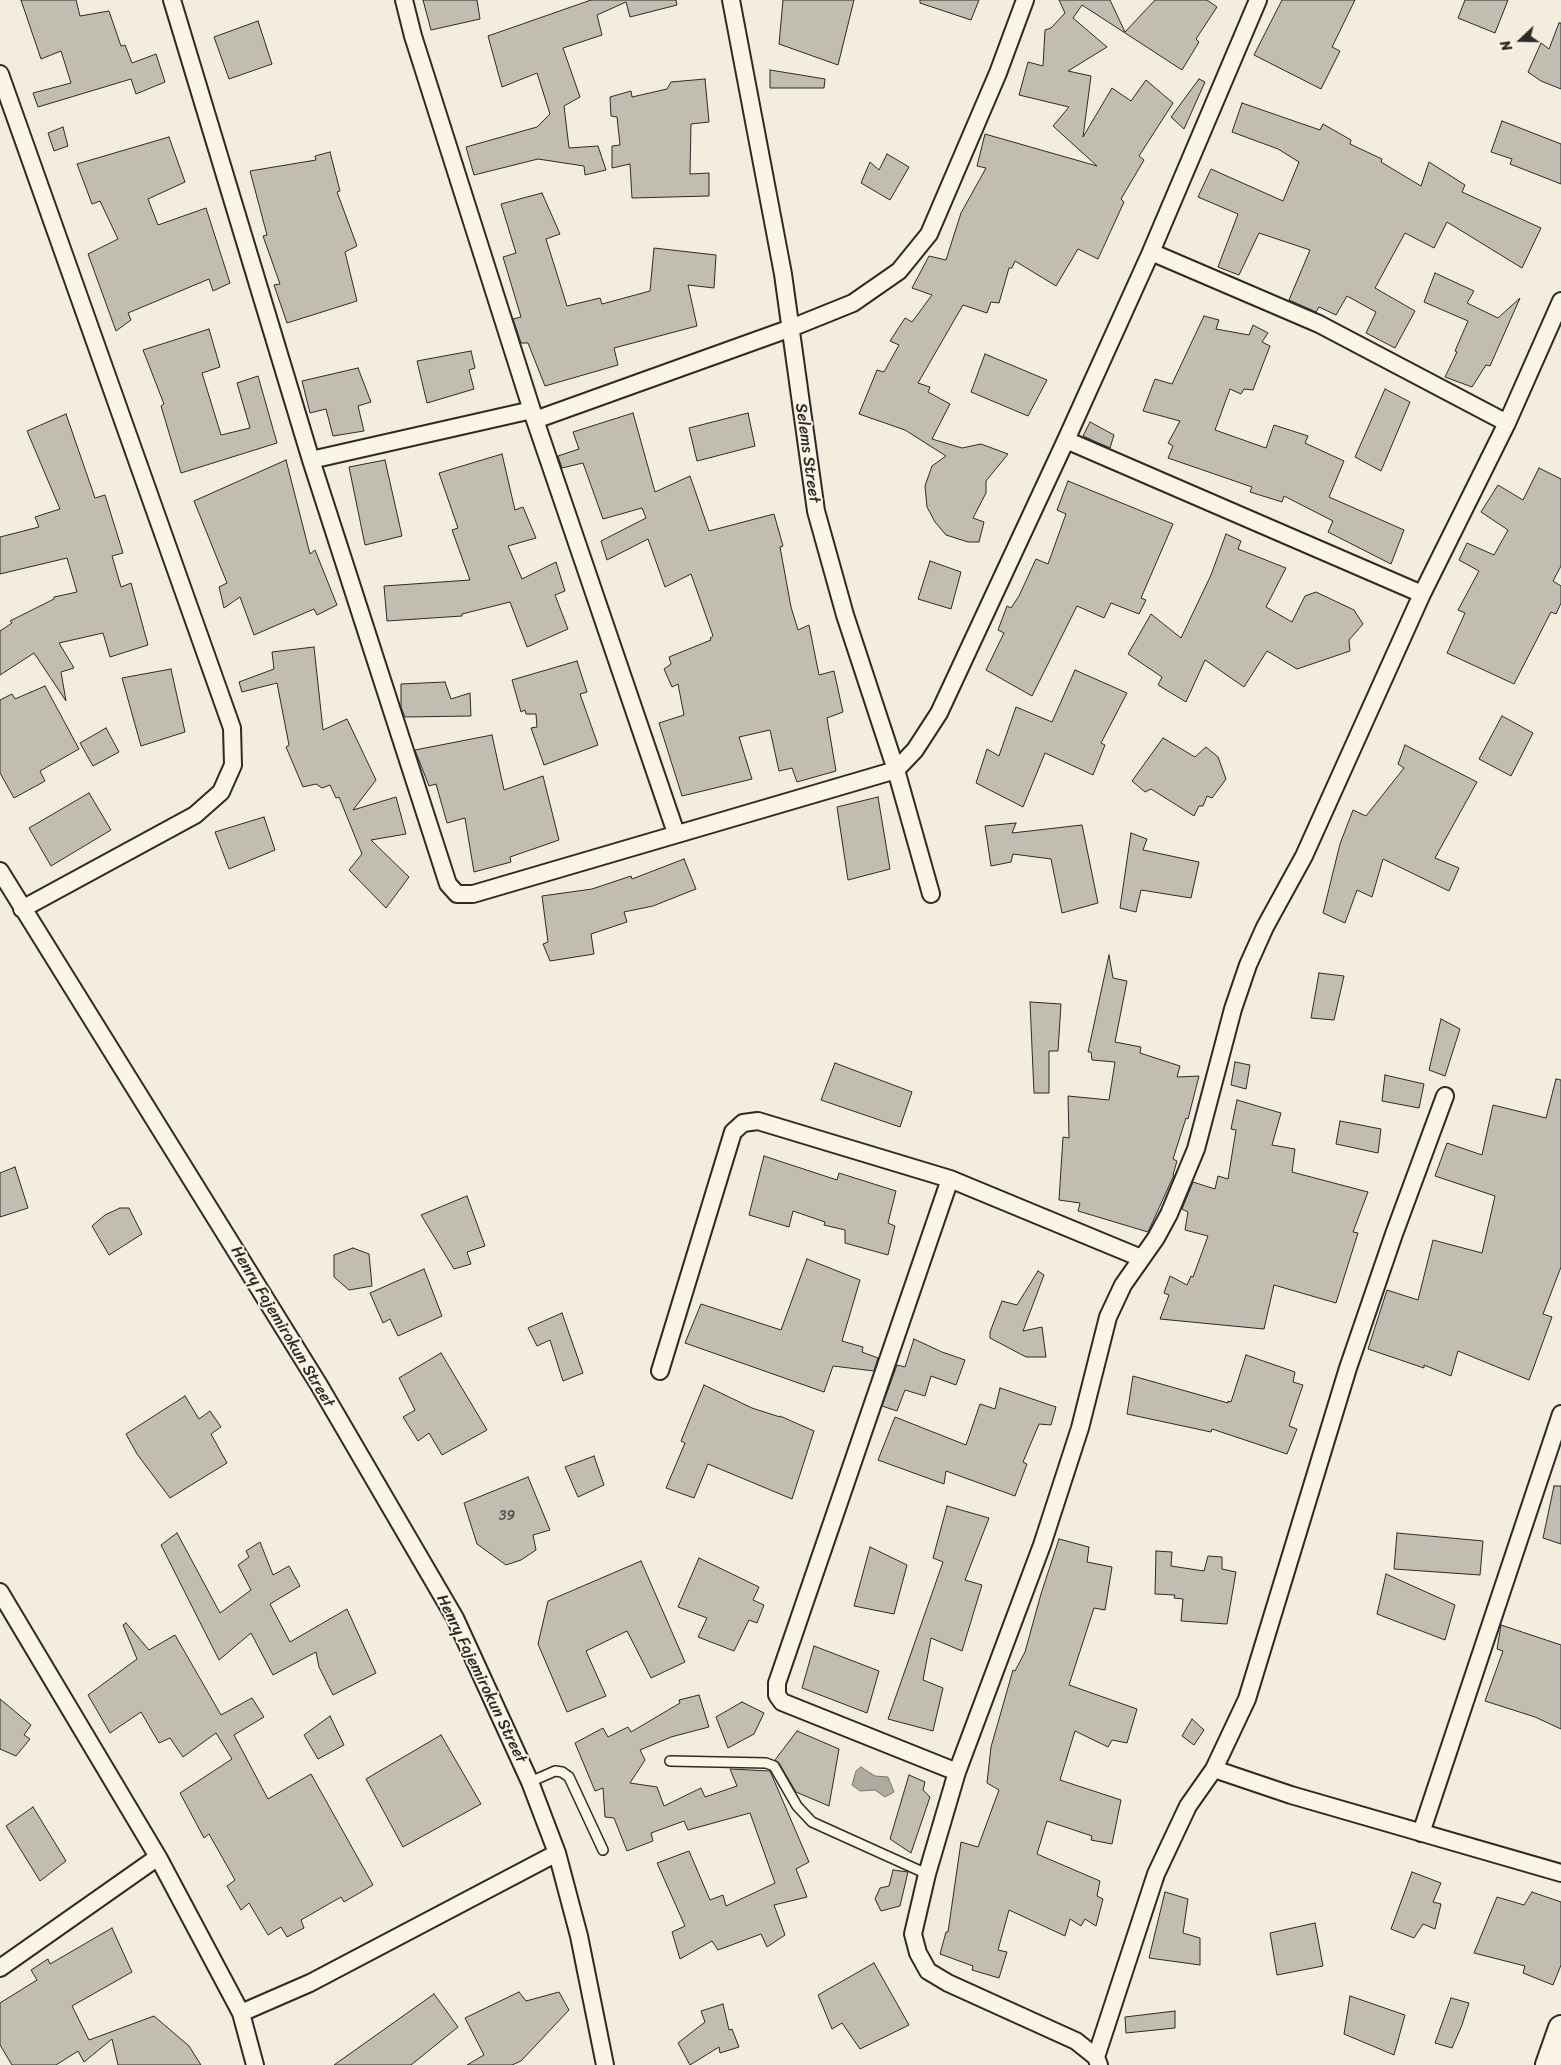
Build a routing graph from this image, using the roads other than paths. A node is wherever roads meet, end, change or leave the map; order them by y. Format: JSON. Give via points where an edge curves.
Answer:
{"nodes":[{"id":1,"x":172,"y":0,"type":"edge"},
{"id":2,"x":404,"y":0,"type":"edge"},
{"id":3,"x":730,"y":0,"type":"edge"},
{"id":4,"x":1025,"y":0,"type":"edge"},
{"id":5,"x":1258,"y":0,"type":"edge"},
{"id":6,"x":0,"y":74,"type":"edge"},
{"id":7,"x":1151,"y":252,"type":"junction"},
{"id":8,"x":1561,"y":301,"type":"edge"},
{"id":9,"x":791,"y":328,"type":"junction"},
{"id":10,"x":533,"y":415,"type":"junction"},
{"id":11,"x":1507,"y":422,"type":"junction"},
{"id":12,"x":1066,"y":440,"type":"junction"},
{"id":13,"x":311,"y":460,"type":"junction"},
{"id":14,"x":1422,"y":594,"type":"junction"},
{"id":15,"x":896,"y":770,"type":"junction"},
{"id":16,"x":676,"y":834,"type":"junction"},
{"id":17,"x":0,"y":871,"type":"edge"},
{"id":18,"x":931,"y":894,"type":"dead end"},
{"id":19,"x":22,"y":910,"type":"junction"},
{"id":20,"x":1445,"y":1096,"type":"dead end"},
{"id":21,"x":950,"y":1179,"type":"junction"},
{"id":22,"x":1141,"y":1258,"type":"junction"},
{"id":23,"x":660,"y":1371,"type":"dead end"},
{"id":24,"x":1561,"y":1414,"type":"edge"},
{"id":25,"x":0,"y":1592,"type":"edge"},
{"id":26,"x":670,"y":1762,"type":"dead end"},
{"id":27,"x":1214,"y":1769,"type":"junction"},
{"id":28,"x":957,"y":1772,"type":"junction"},
{"id":29,"x":530,"y":1782,"type":"junction"},
{"id":30,"x":1421,"y":1833,"type":"junction"},
{"id":31,"x":603,"y":1850,"type":"dead end"},
{"id":32,"x":557,"y":1853,"type":"junction"},
{"id":33,"x":158,"y":1857,"type":"junction"},
{"id":34,"x":1561,"y":1873,"type":"edge"},
{"id":35,"x":927,"y":1874,"type":"junction"},
{"id":36,"x":0,"y":1968,"type":"edge"},
{"id":37,"x":241,"y":2013,"type":"junction"},
{"id":38,"x":1561,"y":2028,"type":"edge"},
{"id":39,"x":1098,"y":2061,"type":"edge"},
{"id":40,"x":255,"y":2065,"type":"edge"},
{"id":41,"x":606,"y":2065,"type":"edge"},
{"id":42,"x":1548,"y":2065,"type":"edge"}],
"edges":[{"from":1,"to":13,"type":"street"},
{"from":2,"to":10,"type":"street"},
{"from":3,"to":9,"type":"street","name":"Selems Street"},
{"from":4,"to":9,"type":"street","via":[[998,73],[929,234],[899,271],[853,303]]},
{"from":5,"to":7,"type":"street"},
{"from":6,"to":19,"type":"street","via":[[232,728],[233,766],[221,792],[195,815]]},
{"from":7,"to":11,"type":"street","via":[[1319,324]]},
{"from":7,"to":12,"type":"street"},
{"from":8,"to":11,"type":"street"},
{"from":9,"to":10,"type":"street"},
{"from":9,"to":15,"type":"street","name":"Selems Street","via":[[816,511],[845,615]]},
{"from":10,"to":13,"type":"street"},
{"from":10,"to":16,"type":"street"},
{"from":11,"to":14,"type":"street"},
{"from":12,"to":14,"type":"street"},
{"from":12,"to":15,"type":"street","via":[[939,713],[915,750]]},
{"from":13,"to":16,"type":"street","via":[[448,884],[457,894],[473,894]]},
{"from":14,"to":22,"type":"street","via":[[1304,856],[1248,965],[1233,1008],[1196,1149],[1169,1214]]},
{"from":15,"to":16,"type":"street"},
{"from":15,"to":18,"type":"street","name":"Selems Street"},
{"from":17,"to":19,"type":"street","name":"Henry Fajemirokun Street"},
{"from":19,"to":29,"type":"street","name":"Henry Fajemirokun Street","via":[[219,1222],[455,1618]]},
{"from":20,"to":27,"type":"street","via":[[1348,1368],[1247,1699]]},
{"from":21,"to":22,"type":"street"},
{"from":21,"to":23,"type":"street","via":[[758,1121],[743,1123],[733,1132]]},
{"from":21,"to":28,"type":"street","via":[[777,1683],[777,1695],[782,1702]]},
{"from":22,"to":28,"type":"street","via":[[1123,1285],[1108,1317],[1080,1428],[1042,1545]]},
{"from":24,"to":30,"type":"street"},
{"from":25,"to":33,"type":"street"},
{"from":26,"to":35,"type":"lane","via":[[766,1763],[774,1766],[797,1806],[812,1822]]},
{"from":27,"to":30,"type":"street"},
{"from":27,"to":39,"type":"street","via":[[1188,1806],[1156,1874]]},
{"from":28,"to":35,"type":"street"},
{"from":29,"to":31,"type":"lane","via":[[555,1771],[569,1777]]},
{"from":29,"to":32,"type":"street","name":"Henry Fajemirokun Street"},
{"from":30,"to":34,"type":"street"},
{"from":32,"to":37,"type":"street","via":[[310,1983]]},
{"from":32,"to":41,"type":"street","name":"Henry Fajemirokun Street","via":[[579,1936]]},
{"from":33,"to":36,"type":"street"},
{"from":33,"to":37,"type":"street"},
{"from":35,"to":39,"type":"street","via":[[913,1934],[918,1953],[928,1971],[1076,2041]]},
{"from":37,"to":40,"type":"street"},
{"from":38,"to":42,"type":"street"}]}
